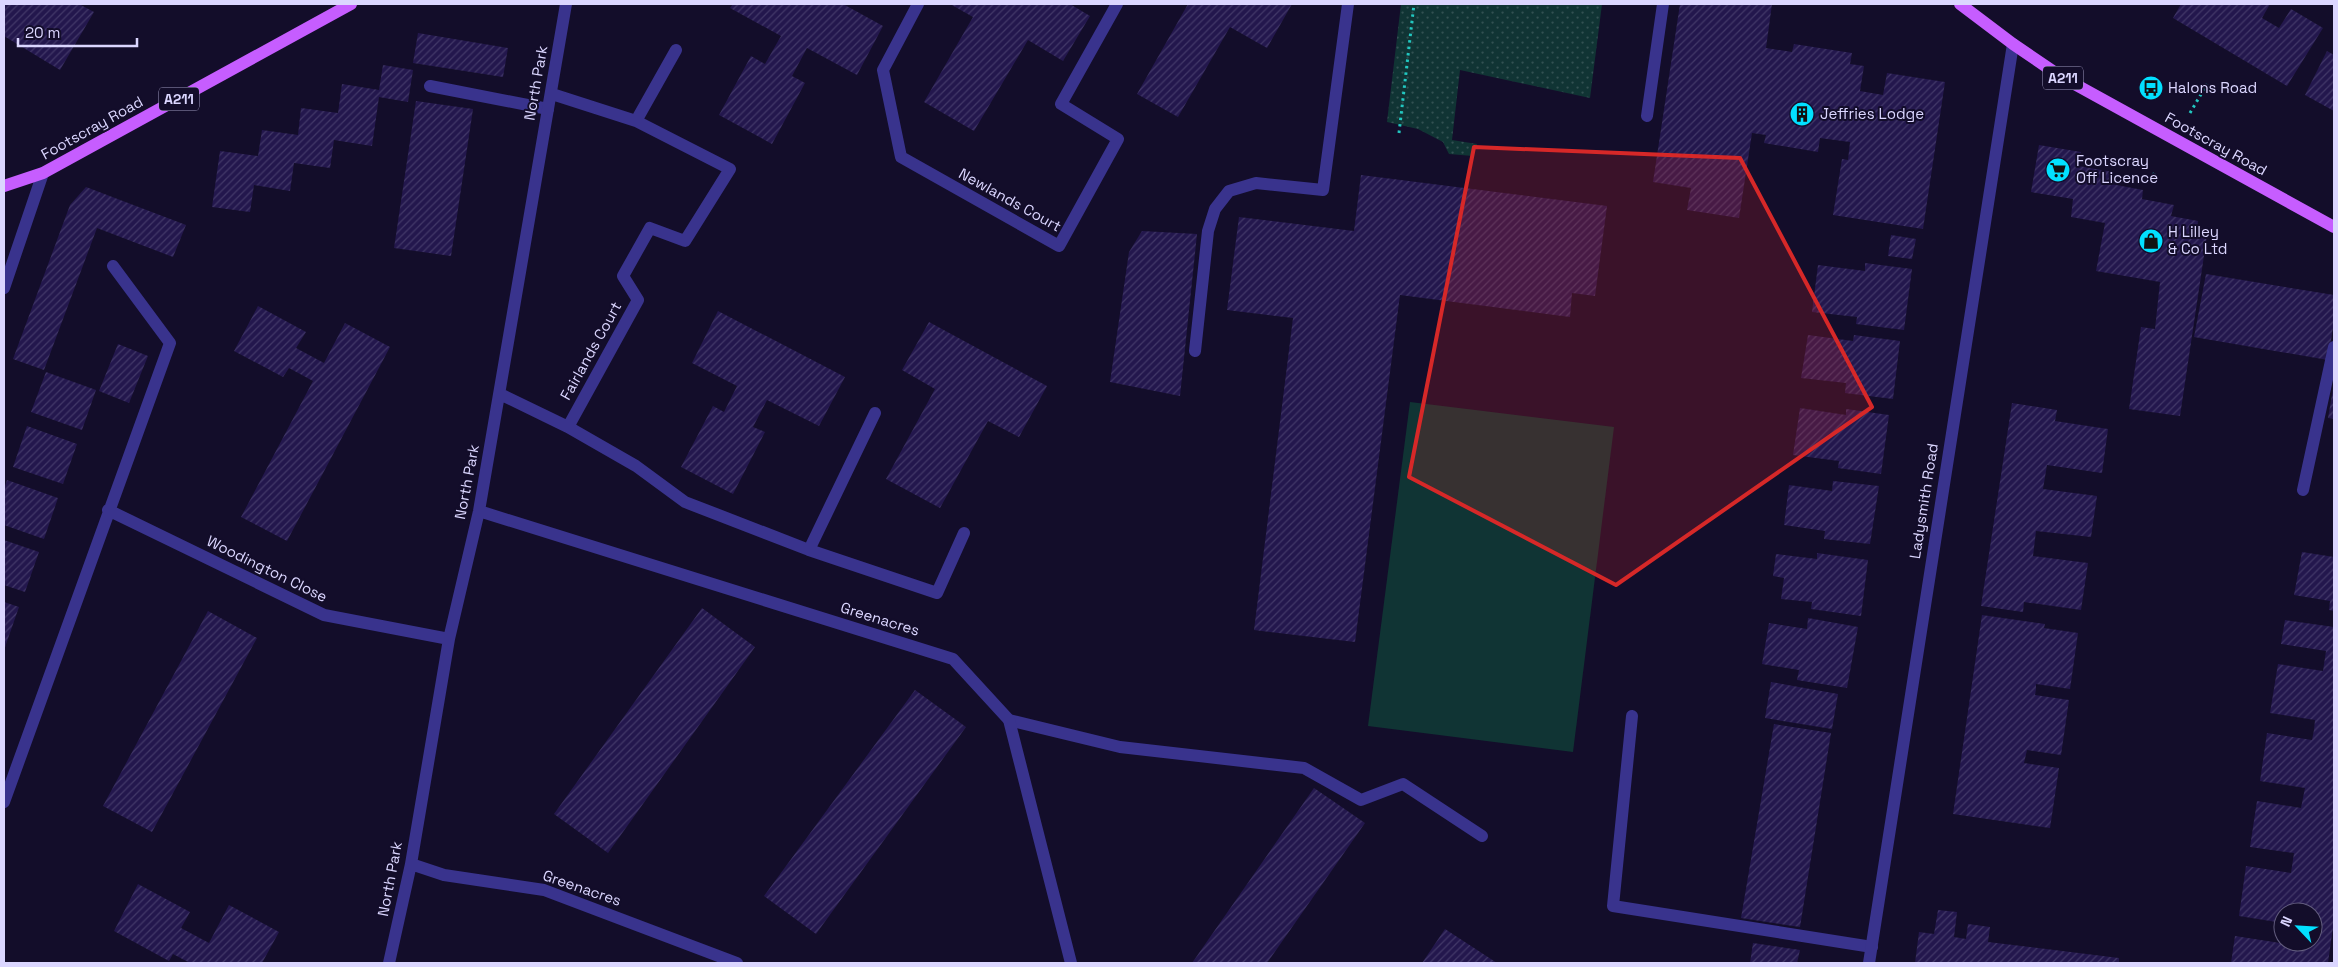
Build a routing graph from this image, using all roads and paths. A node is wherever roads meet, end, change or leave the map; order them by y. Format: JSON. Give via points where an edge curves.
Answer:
{"nodes":[{"id":1,"x":351,"y":4,"type":"edge"},
{"id":2,"x":566,"y":4,"type":"edge"},
{"id":3,"x":918,"y":4,"type":"edge"},
{"id":4,"x":1117,"y":4,"type":"edge"},
{"id":5,"x":1348,"y":4,"type":"edge"},
{"id":6,"x":1414,"y":4,"type":"edge"},
{"id":7,"x":1663,"y":4,"type":"edge"},
{"id":8,"x":1960,"y":4,"type":"edge"},
{"id":9,"x":2012,"y":44,"type":"junction"},
{"id":10,"x":676,"y":50,"type":"dead end"},
{"id":11,"x":2207,"y":84,"type":"dead end"},
{"id":12,"x":430,"y":86,"type":"dead end"},
{"id":13,"x":552,"y":94,"type":"junction"},
{"id":14,"x":548,"y":108,"type":"junction"},
{"id":15,"x":2190,"y":113,"type":"dead end"},
{"id":16,"x":1647,"y":116,"type":"dead end"},
{"id":17,"x":636,"y":121,"type":"junction"},
{"id":18,"x":1399,"y":133,"type":"dead end"},
{"id":19,"x":2156,"y":170,"type":"dead end"},
{"id":20,"x":43,"y":173,"type":"junction"},
{"id":21,"x":2150,"y":181,"type":"dead end"},
{"id":22,"x":4,"y":186,"type":"edge"},
{"id":23,"x":2334,"y":226,"type":"edge"},
{"id":24,"x":114,"y":266,"type":"dead end"},
{"id":25,"x":4,"y":288,"type":"edge"},
{"id":26,"x":2334,"y":347,"type":"edge"},
{"id":27,"x":1195,"y":351,"type":"dead end"},
{"id":28,"x":500,"y":394,"type":"junction"},
{"id":29,"x":875,"y":413,"type":"dead end"},
{"id":30,"x":568,"y":427,"type":"junction"},
{"id":31,"x":2303,"y":490,"type":"dead end"},
{"id":32,"x":108,"y":510,"type":"junction"},
{"id":33,"x":479,"y":511,"type":"junction"},
{"id":34,"x":964,"y":533,"type":"dead end"},
{"id":35,"x":809,"y":550,"type":"junction"},
{"id":36,"x":448,"y":639,"type":"junction"},
{"id":37,"x":1632,"y":716,"type":"dead end"},
{"id":38,"x":1010,"y":720,"type":"junction"},
{"id":39,"x":4,"y":802,"type":"edge"},
{"id":40,"x":1482,"y":836,"type":"dead end"},
{"id":41,"x":411,"y":864,"type":"junction"},
{"id":42,"x":1872,"y":948,"type":"junction"},
{"id":43,"x":389,"y":963,"type":"edge"},
{"id":44,"x":737,"y":963,"type":"edge"},
{"id":45,"x":1071,"y":963,"type":"edge"},
{"id":46,"x":1869,"y":963,"type":"edge"}],
"edges":[{"from":1,"to":20,"type":"main road","name":"Footscray Road","number":"A211"},
{"from":2,"to":13,"type":"street","name":"North Park"},
{"from":3,"to":4,"type":"street","name":"Newlands Court","via":[[883,70],[901,157],[1059,246],[1118,139],[1061,104]]},
{"from":5,"to":27,"type":"street","via":[[1323,190],[1256,184],[1229,191],[1215,209],[1208,231]]},
{"from":6,"to":18,"type":"path"},
{"from":7,"to":16,"type":"street"},
{"from":8,"to":9,"type":"main road","name":"Footscray Road","number":"A211"},
{"from":9,"to":23,"type":"main road","name":"Footscray Road","number":"A211","via":[[2060,76]]},
{"from":9,"to":42,"type":"street","name":"Ladysmith Road"},
{"from":10,"to":17,"type":"street"},
{"from":11,"to":15,"type":"path"},
{"from":12,"to":14,"type":"street"},
{"from":13,"to":14,"type":"street","name":"North Park"},
{"from":13,"to":17,"type":"street","name":"Fairlands Court"},
{"from":14,"to":28,"type":"street","name":"North Park"},
{"from":17,"to":30,"type":"street","name":"Fairlands Court","via":[[730,169],[685,241],[650,228],[623,276],[638,300]]},
{"from":19,"to":21,"type":"path"},
{"from":20,"to":22,"type":"main road","name":"Footscray Road","number":"A211"},
{"from":20,"to":25,"type":"street"},
{"from":24,"to":32,"type":"street","via":[[170,343]]},
{"from":26,"to":31,"type":"street"},
{"from":28,"to":30,"type":"street"},
{"from":28,"to":33,"type":"street","name":"North Park"},
{"from":29,"to":35,"type":"street"},
{"from":30,"to":35,"type":"street","via":[[636,466],[686,502]]},
{"from":32,"to":36,"type":"street","name":"Woodington Close","via":[[324,615]]},
{"from":32,"to":39,"type":"street"},
{"from":33,"to":36,"type":"street","name":"North Park"},
{"from":33,"to":38,"type":"street","name":"Greenacres","via":[[953,658]]},
{"from":34,"to":35,"type":"street","via":[[937,593]]},
{"from":36,"to":41,"type":"street","name":"North Park"},
{"from":37,"to":42,"type":"street","via":[[1613,906]]},
{"from":38,"to":40,"type":"street","via":[[1120,747],[1304,768],[1361,800],[1403,784]]},
{"from":38,"to":45,"type":"street","name":"Greenacres"},
{"from":41,"to":43,"type":"street","name":"North Park"},
{"from":41,"to":44,"type":"street","name":"Greenacres","via":[[444,875],[544,890]]},
{"from":42,"to":46,"type":"street","name":"Ladysmith Road"}]}
